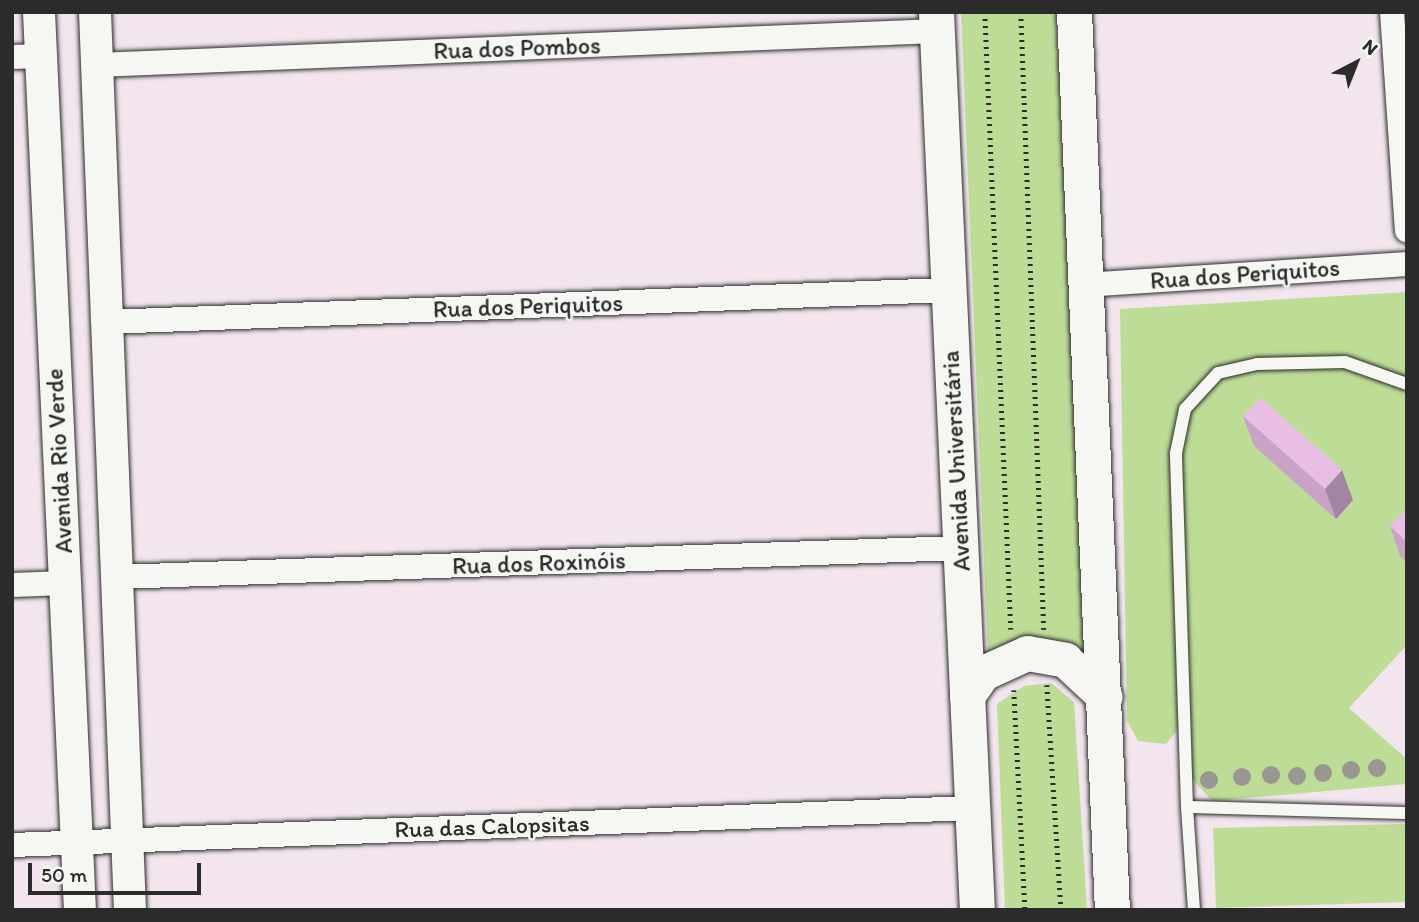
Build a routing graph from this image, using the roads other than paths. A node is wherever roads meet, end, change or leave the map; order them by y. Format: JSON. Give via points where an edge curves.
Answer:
{"nodes":[{"id":1,"x":39,"y":12,"type":"edge"},
{"id":2,"x":95,"y":12,"type":"edge"},
{"id":3,"x":1074,"y":12,"type":"edge"},
{"id":4,"x":1392,"y":12,"type":"edge"},
{"id":5,"x":936,"y":22,"type":"edge"},
{"id":6,"x":27,"y":56,"type":"edge"},
{"id":7,"x":97,"y":65,"type":"junction"},
{"id":8,"x":1407,"y":230,"type":"edge"},
{"id":9,"x":1407,"y":264,"type":"edge"},
{"id":10,"x":1084,"y":285,"type":"junction"},
{"id":11,"x":948,"y":290,"type":"junction"},
{"id":12,"x":107,"y":323,"type":"junction"},
{"id":13,"x":1407,"y":384,"type":"edge"},
{"id":14,"x":960,"y":548,"type":"junction"},
{"id":15,"x":117,"y":577,"type":"junction"},
{"id":16,"x":65,"y":583,"type":"junction"},
{"id":17,"x":12,"y":585,"type":"edge"},
{"id":18,"x":967,"y":696,"type":"junction"},
{"id":19,"x":1105,"y":697,"type":"junction"},
{"id":20,"x":1187,"y":807,"type":"junction"},
{"id":21,"x":972,"y":808,"type":"junction"},
{"id":22,"x":1407,"y":813,"type":"edge"},
{"id":23,"x":127,"y":839,"type":"junction"},
{"id":24,"x":77,"y":842,"type":"junction"},
{"id":25,"x":12,"y":845,"type":"edge"},
{"id":26,"x":80,"y":910,"type":"edge"},
{"id":27,"x":130,"y":910,"type":"edge"},
{"id":28,"x":976,"y":910,"type":"edge"},
{"id":29,"x":1112,"y":910,"type":"edge"},
{"id":30,"x":1194,"y":910,"type":"edge"}],
"edges":[{"from":1,"to":6,"type":"street","name":"Avenida Rio Verde"},
{"from":2,"to":7,"type":"street"},
{"from":3,"to":10,"type":"main road"},
{"from":4,"to":8,"type":"street"},
{"from":5,"to":7,"type":"street","name":"Rua dos Pombos"},
{"from":5,"to":11,"type":"main road","name":"Avenida Universitária"},
{"from":6,"to":16,"type":"street","name":"Avenida Rio Verde"},
{"from":7,"to":12,"type":"street"},
{"from":9,"to":10,"type":"street","name":"Rua dos Periquitos"},
{"from":10,"to":19,"type":"main road"},
{"from":11,"to":12,"type":"street","name":"Rua dos Periquitos"},
{"from":11,"to":14,"type":"main road","name":"Avenida Universitária"},
{"from":12,"to":15,"type":"street"},
{"from":13,"to":20,"type":"lane","via":[[1345,362],[1257,364],[1218,373],[1185,409],[1176,453]]},
{"from":14,"to":15,"type":"street","name":"Rua dos Roxinóis"},
{"from":14,"to":18,"type":"main road","name":"Avenida Universitária"},
{"from":15,"to":23,"type":"street"},
{"from":16,"to":17,"type":"street"},
{"from":16,"to":24,"type":"street","name":"Avenida Rio Verde"},
{"from":18,"to":19,"type":"main road","via":[[983,673],[1029,655],[1075,667]]},
{"from":18,"to":21,"type":"main road","name":"Avenida Universitária"},
{"from":19,"to":29,"type":"main road"},
{"from":20,"to":22,"type":"lane"},
{"from":20,"to":30,"type":"lane"},
{"from":21,"to":23,"type":"street","name":"Rua das Calopsitas"},
{"from":21,"to":28,"type":"main road","name":"Avenida Universitária"},
{"from":23,"to":24,"type":"street","name":"Rua das Calopsitas"},
{"from":23,"to":27,"type":"street"},
{"from":24,"to":25,"type":"street","name":"Rua das Calopsitas"},
{"from":24,"to":26,"type":"street","name":"Avenida Rio Verde"}]}
